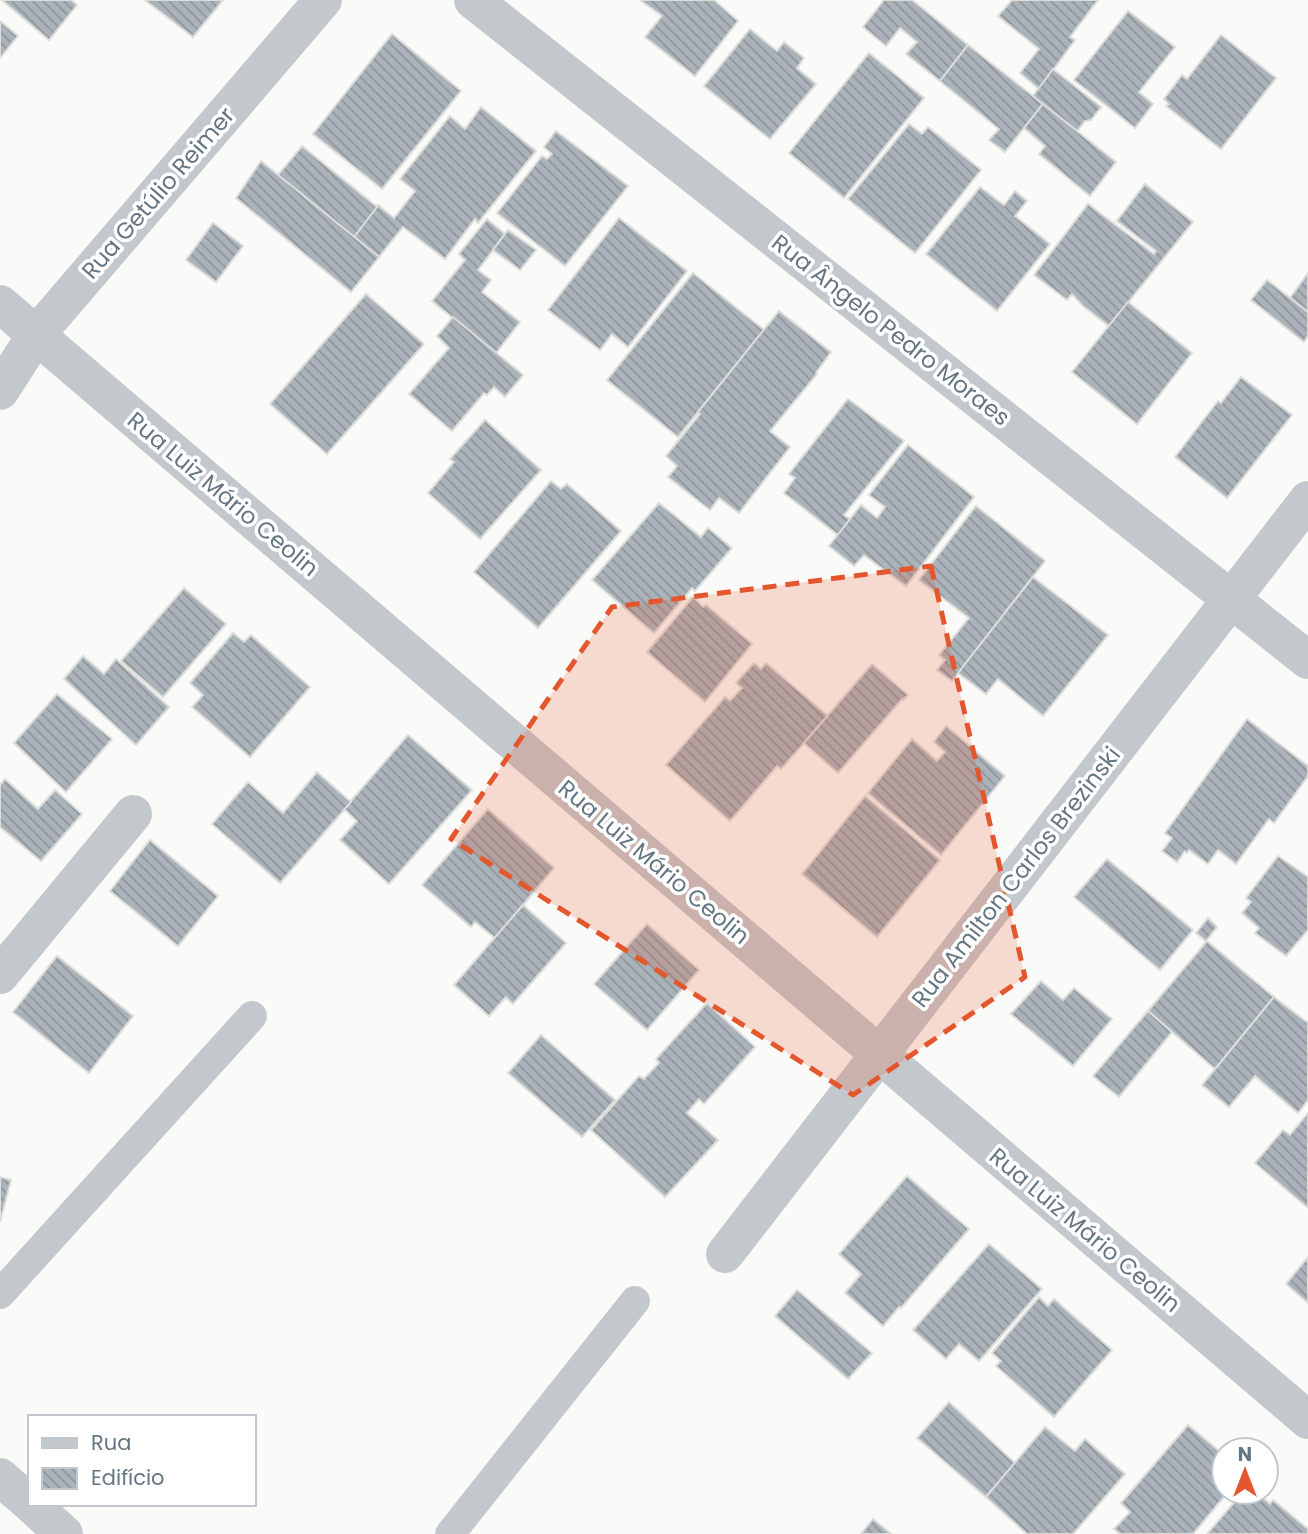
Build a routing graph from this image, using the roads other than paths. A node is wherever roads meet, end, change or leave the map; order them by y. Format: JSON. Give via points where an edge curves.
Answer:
{"nodes":[{"id":1,"x":323,"y":0,"type":"edge"},
{"id":2,"x":473,"y":0,"type":"edge"},
{"id":3,"x":0,"y":304,"type":"edge"},
{"id":4,"x":36,"y":335,"type":"junction"},
{"id":5,"x":0,"y":391,"type":"edge"},
{"id":6,"x":1308,"y":500,"type":"edge"},
{"id":7,"x":1231,"y":599,"type":"junction"},
{"id":8,"x":1308,"y":660,"type":"edge"},
{"id":9,"x":133,"y":814,"type":"dead end"},
{"id":10,"x":0,"y":975,"type":"edge"},
{"id":11,"x":252,"y":1016,"type":"dead end"},
{"id":12,"x":879,"y":1054,"type":"junction"},
{"id":13,"x":725,"y":1254,"type":"dead end"},
{"id":14,"x":0,"y":1294,"type":"edge"},
{"id":15,"x":635,"y":1301,"type":"dead end"},
{"id":16,"x":1308,"y":1420,"type":"edge"},
{"id":17,"x":0,"y":1477,"type":"edge"},
{"id":18,"x":28,"y":1502,"type":"edge"},
{"id":19,"x":32,"y":1506,"type":"edge"},
{"id":20,"x":64,"y":1534,"type":"edge"},
{"id":21,"x":450,"y":1534,"type":"edge"}],
"edges":[{"from":1,"to":4,"type":"street","name":"Rua Getúlio Reimer"},
{"from":2,"to":7,"type":"street","name":"Rua Ângelo Pedro Moraes"},
{"from":3,"to":4,"type":"street","name":"Rua Luiz Mário Ceolin"},
{"from":4,"to":5,"type":"street","name":"Rua Getúlio Reimer"},
{"from":4,"to":12,"type":"street","name":"Rua Luiz Mário Ceolin"},
{"from":6,"to":7,"type":"street","name":"Rua Amilton Carlos Brezinski"},
{"from":7,"to":8,"type":"street","name":"Rua Ângelo Pedro Moraes"},
{"from":7,"to":12,"type":"street","name":"Rua Amilton Carlos Brezinski"},
{"from":9,"to":10,"type":"street"},
{"from":11,"to":14,"type":"lane"},
{"from":12,"to":13,"type":"street","name":"Rua Amilton Carlos Brezinski"},
{"from":12,"to":16,"type":"street","name":"Rua Luiz Mário Ceolin"},
{"from":15,"to":21,"type":"lane"},
{"from":17,"to":18,"type":"street"},
{"from":19,"to":20,"type":"street"}]}
